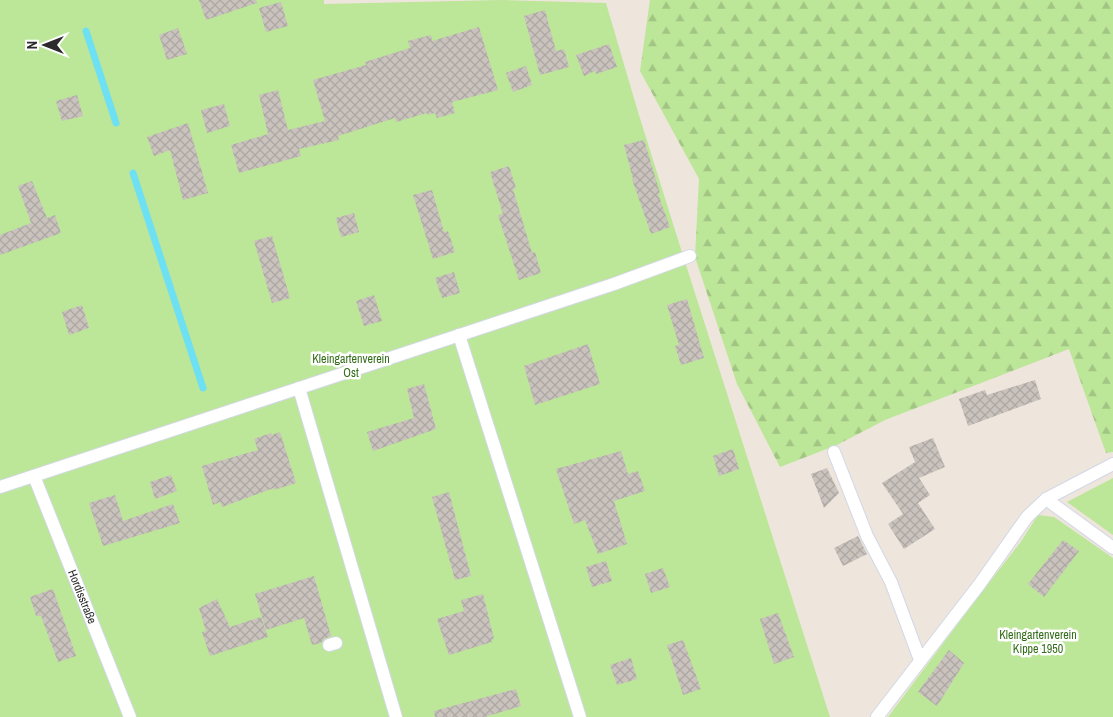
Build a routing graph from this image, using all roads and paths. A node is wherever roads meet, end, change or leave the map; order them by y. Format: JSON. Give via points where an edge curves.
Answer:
{"nodes":[{"id":1,"x":690,"y":256,"type":"dead end"},
{"id":2,"x":460,"y":335,"type":"junction"},
{"id":3,"x":299,"y":388,"type":"junction"},
{"id":4,"x":834,"y":452,"type":"dead end"},
{"id":5,"x":1113,"y":464,"type":"edge"},
{"id":6,"x":34,"y":476,"type":"junction"},
{"id":7,"x":0,"y":488,"type":"edge"},
{"id":8,"x":1046,"y":499,"type":"junction"},
{"id":9,"x":1113,"y":548,"type":"edge"},
{"id":10,"x":920,"y":660,"type":"junction"},
{"id":11,"x":130,"y":717,"type":"edge"},
{"id":12,"x":396,"y":717,"type":"edge"},
{"id":13,"x":580,"y":717,"type":"edge"},
{"id":14,"x":877,"y":717,"type":"edge"}],
"edges":[{"from":1,"to":2,"type":"lane"},
{"from":2,"to":3,"type":"lane"},
{"from":2,"to":13,"type":"lane"},
{"from":3,"to":6,"type":"lane"},
{"from":3,"to":12,"type":"lane"},
{"from":4,"to":10,"type":"lane","via":[[867,536],[891,582]]},
{"from":5,"to":8,"type":"lane"},
{"from":6,"to":7,"type":"lane"},
{"from":6,"to":11,"type":"lane","name":"Hordisstraße"},
{"from":8,"to":9,"type":"lane"},
{"from":8,"to":10,"type":"lane","via":[[1027,517]]},
{"from":10,"to":14,"type":"lane"}]}
